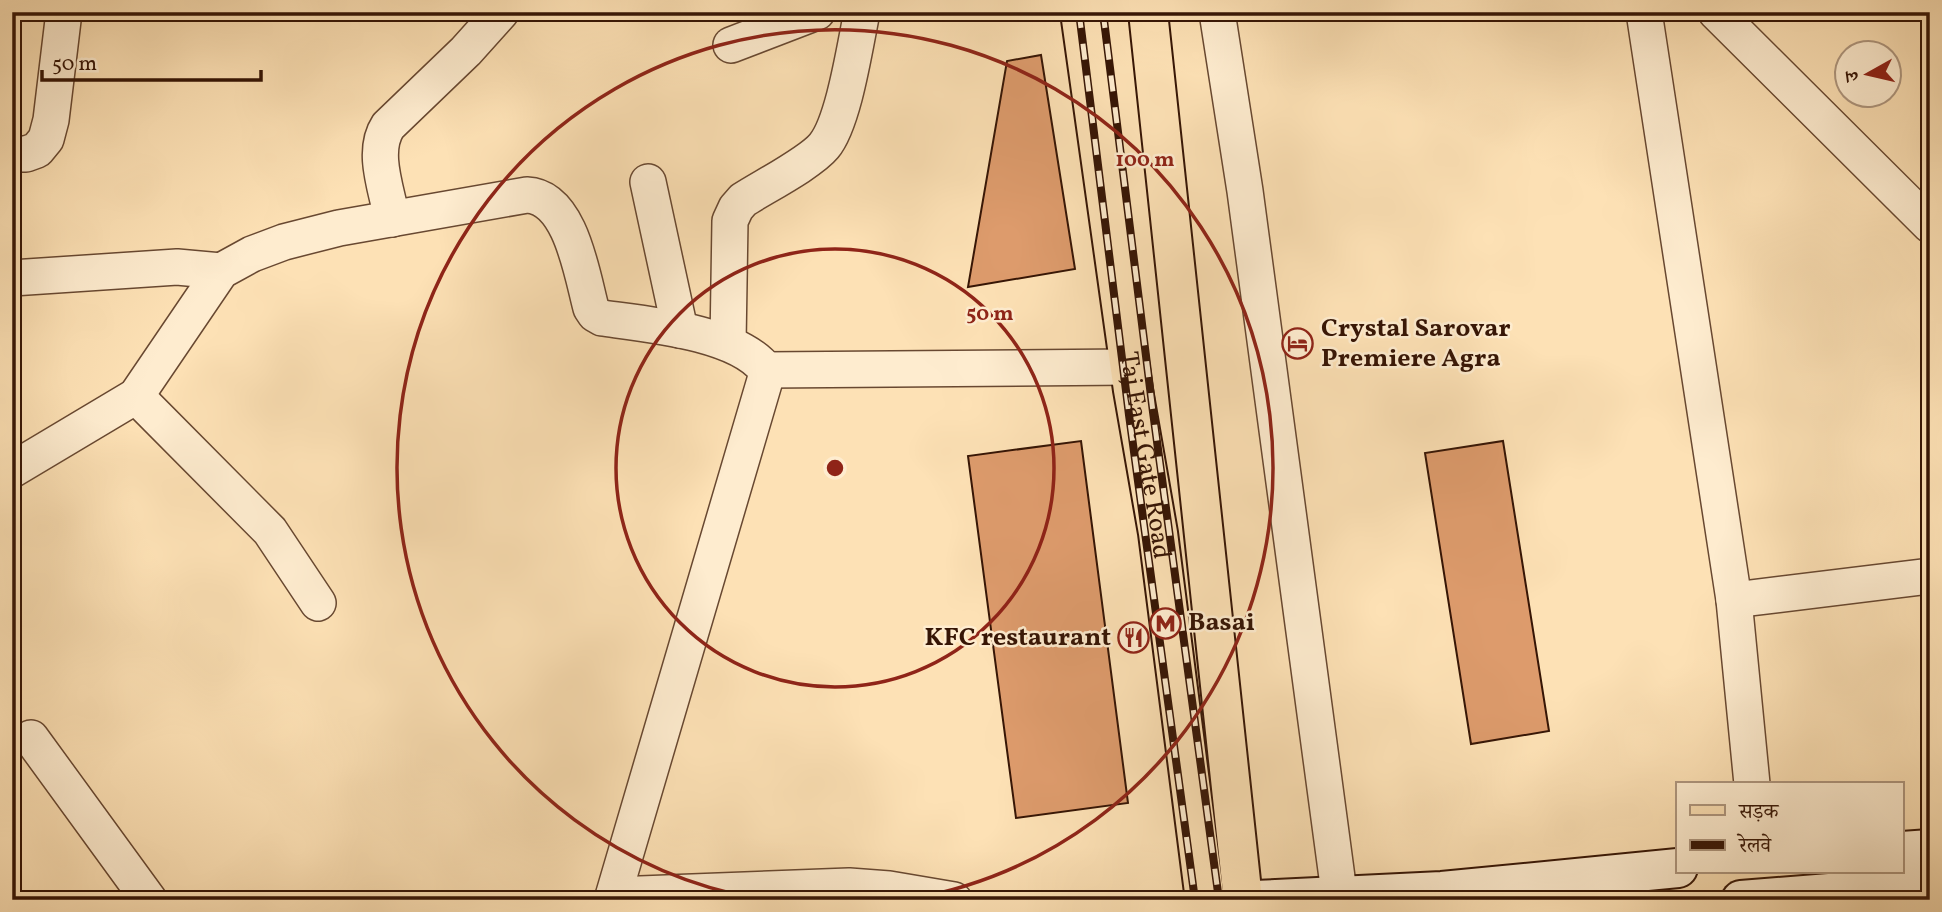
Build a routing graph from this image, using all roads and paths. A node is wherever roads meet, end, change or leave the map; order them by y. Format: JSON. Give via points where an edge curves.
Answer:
{"nodes":[{"id":1,"x":64,"y":12,"type":"edge"},
{"id":2,"x":501,"y":12,"type":"edge"},
{"id":3,"x":817,"y":12,"type":"edge"},
{"id":4,"x":862,"y":12,"type":"edge"},
{"id":5,"x":1080,"y":12,"type":"edge"},
{"id":6,"x":1148,"y":12,"type":"edge"},
{"id":7,"x":1217,"y":12,"type":"edge"},
{"id":8,"x":1644,"y":12,"type":"edge"},
{"id":9,"x":1716,"y":12,"type":"edge"},
{"id":10,"x":731,"y":45,"type":"dead end"},
{"id":11,"x":12,"y":154,"type":"edge"},
{"id":12,"x":648,"y":182,"type":"dead end"},
{"id":13,"x":392,"y":219,"type":"junction"},
{"id":14,"x":1930,"y":225,"type":"edge"},
{"id":15,"x":221,"y":271,"type":"junction"},
{"id":16,"x":12,"y":278,"type":"edge"},
{"id":17,"x":680,"y":330,"type":"junction"},
{"id":18,"x":728,"y":343,"type":"junction"},
{"id":19,"x":1130,"y":367,"type":"junction"},
{"id":20,"x":766,"y":370,"type":"junction"},
{"id":21,"x":136,"y":396,"type":"junction"},
{"id":22,"x":12,"y":470,"type":"edge"},
{"id":23,"x":1930,"y":576,"type":"edge"},
{"id":24,"x":1734,"y":600,"type":"junction"},
{"id":25,"x":318,"y":603,"type":"dead end"},
{"id":26,"x":31,"y":738,"type":"dead end"},
{"id":27,"x":1752,"y":782,"type":"edge"},
{"id":28,"x":1930,"y":849,"type":"edge"},
{"id":29,"x":1904,"y":851,"type":"edge"},
{"id":30,"x":1676,"y":868,"type":"edge"},
{"id":31,"x":1930,"y":885,"type":"edge"},
{"id":32,"x":613,"y":897,"type":"edge"},
{"id":33,"x":1340,"y":897,"type":"edge"},
{"id":34,"x":1759,"y":899,"type":"edge"},
{"id":35,"x":149,"y":900,"type":"edge"},
{"id":36,"x":954,"y":900,"type":"edge"},
{"id":37,"x":1205,"y":900,"type":"edge"},
{"id":38,"x":1243,"y":900,"type":"edge"},
{"id":39,"x":1255,"y":900,"type":"edge"}],
"edges":[{"from":1,"to":11,"type":"street","via":[[46,139],[37,150]]},
{"from":2,"to":13,"type":"street","via":[[382,136],[380,150]]},
{"from":3,"to":10,"type":"street"},
{"from":4,"to":18,"type":"street","via":[[838,119],[824,146],[743,200],[730,222]]},
{"from":5,"to":19,"type":"main road","name":"Taj East Gate Road"},
{"from":6,"to":38,"type":"main road"},
{"from":7,"to":33,"type":"street"},
{"from":8,"to":24,"type":"street"},
{"from":9,"to":14,"type":"street"},
{"from":12,"to":17,"type":"street"},
{"from":13,"to":15,"type":"street","via":[[284,242]]},
{"from":13,"to":17,"type":"street","via":[[539,196],[574,243],[595,314]]},
{"from":15,"to":16,"type":"street","via":[[177,267]]},
{"from":15,"to":21,"type":"street"},
{"from":17,"to":18,"type":"street"},
{"from":18,"to":20,"type":"street"},
{"from":19,"to":20,"type":"street"},
{"from":19,"to":37,"type":"main road","name":"Taj East Gate Road","via":[[1158,533]]},
{"from":20,"to":32,"type":"street"},
{"from":21,"to":22,"type":"street"},
{"from":21,"to":25,"type":"street","via":[[270,531]]},
{"from":23,"to":24,"type":"street"},
{"from":24,"to":27,"type":"street"},
{"from":26,"to":35,"type":"street"},
{"from":28,"to":29,"type":"street"},
{"from":30,"to":33,"type":"street"},
{"from":31,"to":34,"type":"street"},
{"from":32,"to":36,"type":"street","via":[[849,886]]},
{"from":33,"to":39,"type":"street"}]}
